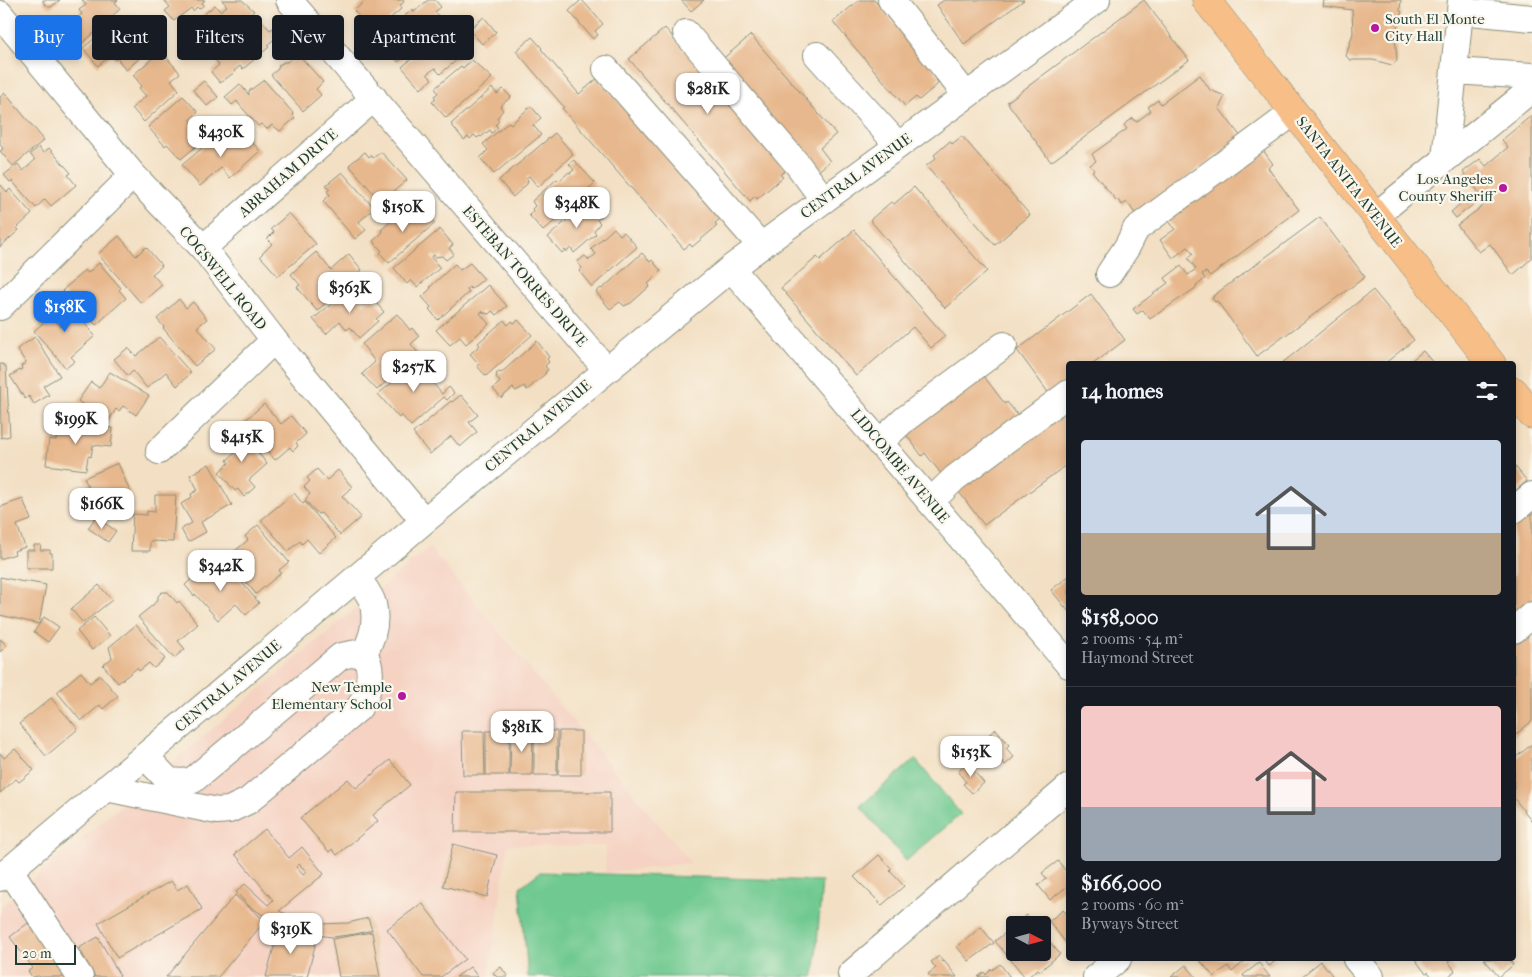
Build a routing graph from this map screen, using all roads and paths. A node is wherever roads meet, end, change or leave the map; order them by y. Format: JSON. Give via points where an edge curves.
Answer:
{"nodes":[{"id":1,"x":288,"y":0,"type":"edge"},
{"id":2,"x":891,"y":0,"type":"edge"},
{"id":3,"x":1097,"y":0,"type":"edge"},
{"id":4,"x":1206,"y":0,"type":"edge"},
{"id":5,"x":1460,"y":6,"type":"edge"},
{"id":6,"x":0,"y":14,"type":"edge"},
{"id":7,"x":1532,"y":18,"type":"edge"},
{"id":8,"x":686,"y":33,"type":"dead end"},
{"id":9,"x":818,"y":55,"type":"dead end"},
{"id":10,"x":606,"y":69,"type":"dead end"},
{"id":11,"x":1454,"y":71,"type":"junction"},
{"id":12,"x":1532,"y":76,"type":"edge"},
{"id":13,"x":1532,"y":89,"type":"edge"},
{"id":14,"x":966,"y":95,"type":"junction"},
{"id":15,"x":374,"y":98,"type":"junction"},
{"id":16,"x":1294,"y":112,"type":"junction"},
{"id":17,"x":898,"y":145,"type":"junction"},
{"id":18,"x":1445,"y":159,"type":"junction"},
{"id":19,"x":133,"y":175,"type":"junction"},
{"id":20,"x":824,"y":200,"type":"junction"},
{"id":21,"x":1375,"y":216,"type":"junction"},
{"id":22,"x":761,"y":246,"type":"junction"},
{"id":23,"x":203,"y":248,"type":"junction"},
{"id":24,"x":730,"y":268,"type":"junction"},
{"id":25,"x":1109,"y":274,"type":"dead end"},
{"id":26,"x":0,"y":307,"type":"edge"},
{"id":27,"x":274,"y":340,"type":"junction"},
{"id":28,"x":1004,"y":346,"type":"dead end"},
{"id":29,"x":1490,"y":361,"type":"edge"},
{"id":30,"x":606,"y":369,"type":"junction"},
{"id":31,"x":1066,"y":395,"type":"edge"},
{"id":32,"x":879,"y":443,"type":"junction"},
{"id":33,"x":159,"y":452,"type":"dead end"},
{"id":34,"x":1532,"y":495,"type":"edge"},
{"id":35,"x":930,"y":502,"type":"junction"},
{"id":36,"x":1516,"y":508,"type":"edge"},
{"id":37,"x":424,"y":521,"type":"junction"},
{"id":38,"x":357,"y":577,"type":"junction"},
{"id":39,"x":1532,"y":615,"type":"edge"},
{"id":40,"x":1516,"y":628,"type":"edge"},
{"id":41,"x":364,"y":654,"type":"junction"},
{"id":42,"x":1066,"y":661,"type":"edge"},
{"id":43,"x":145,"y":756,"type":"junction"},
{"id":44,"x":106,"y":788,"type":"junction"},
{"id":45,"x":1066,"y":790,"type":"edge"},
{"id":46,"x":5,"y":874,"type":"edge"},
{"id":47,"x":1116,"y":961,"type":"edge"},
{"id":48,"x":1358,"y":961,"type":"edge"},
{"id":49,"x":851,"y":974,"type":"dead end"},
{"id":50,"x":80,"y":977,"type":"edge"},
{"id":51,"x":1096,"y":977,"type":"edge"},
{"id":52,"x":1371,"y":977,"type":"edge"}],
"edges":[{"from":1,"to":15,"type":"street","name":"ESTEBAN TORRES DRIVE"},
{"from":2,"to":14,"type":"street"},
{"from":3,"to":14,"type":"street","name":"CENTRAL AVENUE"},
{"from":4,"to":16,"type":"main road","name":"SANTA ANITA AVENUE"},
{"from":5,"to":7,"type":"street"},
{"from":5,"to":11,"type":"street"},
{"from":6,"to":19,"type":"street","name":"COGSWELL ROAD"},
{"from":8,"to":20,"type":"street"},
{"from":9,"to":17,"type":"street"},
{"from":10,"to":22,"type":"street"},
{"from":11,"to":12,"type":"street"},
{"from":11,"to":18,"type":"street"},
{"from":13,"to":18,"type":"street"},
{"from":14,"to":17,"type":"street","name":"CENTRAL AVENUE"},
{"from":15,"to":23,"type":"street","name":"ABRAHAM DRIVE"},
{"from":15,"to":30,"type":"street","name":"ESTEBAN TORRES DRIVE"},
{"from":16,"to":21,"type":"main road","name":"SANTA ANITA AVENUE"},
{"from":16,"to":25,"type":"street","via":[[1136,229]]},
{"from":17,"to":20,"type":"street","name":"CENTRAL AVENUE"},
{"from":18,"to":21,"type":"street"},
{"from":19,"to":23,"type":"street","name":"COGSWELL ROAD"},
{"from":19,"to":26,"type":"street"},
{"from":20,"to":22,"type":"street","name":"CENTRAL AVENUE"},
{"from":21,"to":29,"type":"main road","name":"SANTA ANITA AVENUE"},
{"from":22,"to":24,"type":"street","name":"CENTRAL AVENUE"},
{"from":23,"to":27,"type":"street","name":"COGSWELL ROAD"},
{"from":24,"to":30,"type":"street","name":"CENTRAL AVENUE"},
{"from":24,"to":32,"type":"street","name":"LIDCOMBE AVENUE"},
{"from":27,"to":33,"type":"street"},
{"from":27,"to":37,"type":"street","name":"COGSWELL ROAD"},
{"from":28,"to":32,"type":"street","via":[[905,419]]},
{"from":30,"to":37,"type":"street","name":"CENTRAL AVENUE"},
{"from":31,"to":35,"type":"street","via":[[955,478]]},
{"from":32,"to":35,"type":"street","name":"LIDCOMBE AVENUE"},
{"from":34,"to":36,"type":"street"},
{"from":35,"to":42,"type":"street","name":"LIDCOMBE AVENUE"},
{"from":37,"to":38,"type":"street","name":"CENTRAL AVENUE"},
{"from":38,"to":41,"type":"street","via":[[374,610],[373,638]]},
{"from":38,"to":43,"type":"street","name":"CENTRAL AVENUE"},
{"from":39,"to":40,"type":"street"},
{"from":41,"to":43,"type":"street","via":[[342,656],[193,780],[169,781]]},
{"from":41,"to":44,"type":"street","via":[[371,676],[360,708],[248,800],[229,810],[217,811]]},
{"from":43,"to":44,"type":"street","name":"CENTRAL AVENUE"},
{"from":44,"to":46,"type":"street","name":"CENTRAL AVENUE"},
{"from":45,"to":49,"type":"street"},
{"from":46,"to":50,"type":"street"},
{"from":47,"to":51,"type":"street"},
{"from":48,"to":52,"type":"street"}]}
